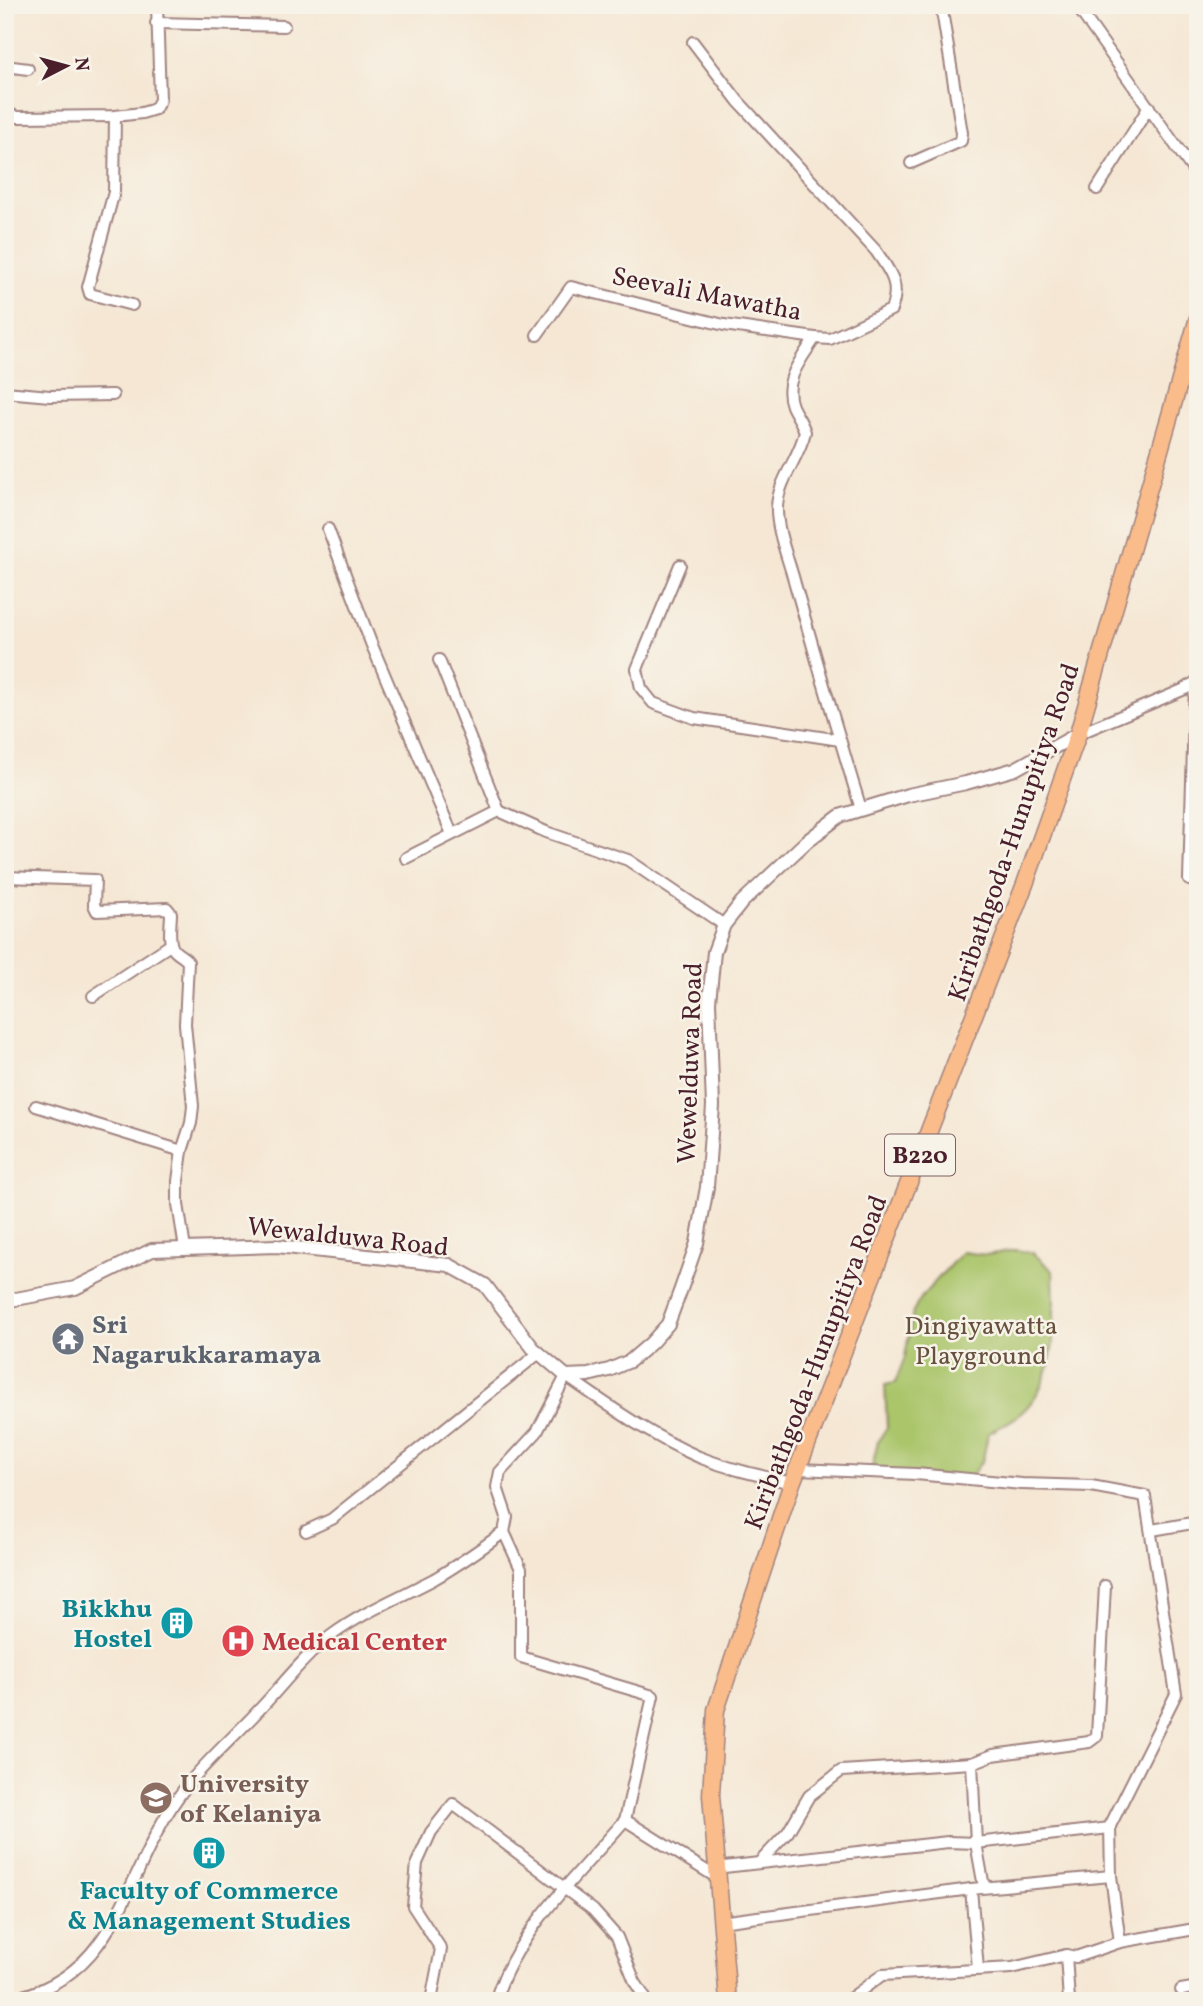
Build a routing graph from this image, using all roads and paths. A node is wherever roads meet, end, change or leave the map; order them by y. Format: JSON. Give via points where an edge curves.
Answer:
{"nodes":[{"id":1,"x":157,"y":5,"type":"edge"},
{"id":2,"x":941,"y":5,"type":"edge"},
{"id":3,"x":1076,"y":5,"type":"edge"},
{"id":4,"x":156,"y":23,"type":"junction"},
{"id":5,"x":284,"y":26,"type":"dead end"},
{"id":6,"x":693,"y":42,"type":"dead end"},
{"id":7,"x":5,"y":66,"type":"edge"},
{"id":8,"x":28,"y":69,"type":"dead end"},
{"id":9,"x":5,"y":102,"type":"edge"},
{"id":10,"x":1149,"y":107,"type":"junction"},
{"id":11,"x":115,"y":116,"type":"junction"},
{"id":12,"x":911,"y":163,"type":"dead end"},
{"id":13,"x":1198,"y":177,"type":"edge"},
{"id":14,"x":1097,"y":189,"type":"dead end"},
{"id":15,"x":132,"y":305,"type":"dead end"},
{"id":16,"x":1198,"y":317,"type":"edge"},
{"id":17,"x":537,"y":335,"type":"dead end"},
{"id":18,"x":815,"y":338,"type":"junction"},
{"id":19,"x":5,"y":392,"type":"edge"},
{"id":20,"x":113,"y":395,"type":"dead end"},
{"id":21,"x":328,"y":529,"type":"dead end"},
{"id":22,"x":680,"y":565,"type":"dead end"},
{"id":23,"x":439,"y":660,"type":"dead end"},
{"id":24,"x":1196,"y":682,"type":"edge"},
{"id":25,"x":1078,"y":734,"type":"junction"},
{"id":26,"x":840,"y":740,"type":"junction"},
{"id":27,"x":861,"y":809,"type":"junction"},
{"id":28,"x":499,"y":811,"type":"junction"},
{"id":29,"x":452,"y":834,"type":"junction"},
{"id":30,"x":406,"y":858,"type":"dead end"},
{"id":31,"x":5,"y":877,"type":"edge"},
{"id":32,"x":1189,"y":880,"type":"dead end"},
{"id":33,"x":724,"y":925,"type":"junction"},
{"id":34,"x":170,"y":945,"type":"junction"},
{"id":35,"x":93,"y":996,"type":"dead end"},
{"id":36,"x":36,"y":1106,"type":"dead end"},
{"id":37,"x":182,"y":1151,"type":"junction"},
{"id":38,"x":186,"y":1249,"type":"junction"},
{"id":39,"x":5,"y":1301,"type":"edge"},
{"id":40,"x":539,"y":1353,"type":"junction"},
{"id":41,"x":566,"y":1376,"type":"junction"},
{"id":42,"x":795,"y":1476,"type":"junction"},
{"id":43,"x":1198,"y":1522,"type":"edge"},
{"id":44,"x":1152,"y":1530,"type":"junction"},
{"id":45,"x":306,"y":1531,"type":"dead end"},
{"id":46,"x":504,"y":1532,"type":"junction"},
{"id":47,"x":1105,"y":1586,"type":"dead end"},
{"id":48,"x":972,"y":1762,"type":"junction"},
{"id":49,"x":625,"y":1820,"type":"junction"},
{"id":50,"x":1110,"y":1828,"type":"junction"},
{"id":51,"x":976,"y":1843,"type":"junction"},
{"id":52,"x":759,"y":1863,"type":"junction"},
{"id":53,"x":715,"y":1873,"type":"junction"},
{"id":54,"x":1111,"y":1876,"type":"junction"},
{"id":55,"x":984,"y":1887,"type":"junction"},
{"id":56,"x":971,"y":1889,"type":"junction"},
{"id":57,"x":565,"y":1890,"type":"junction"},
{"id":58,"x":720,"y":1923,"type":"junction"},
{"id":59,"x":1198,"y":1932,"type":"edge"},
{"id":60,"x":1120,"y":1942,"type":"junction"},
{"id":61,"x":1066,"y":1955,"type":"junction"},
{"id":62,"x":978,"y":1969,"type":"junction"},
{"id":63,"x":1198,"y":1987,"type":"edge"},
{"id":64,"x":1181,"y":1990,"type":"dead end"},
{"id":65,"x":5,"y":2000,"type":"edge"},
{"id":66,"x":726,"y":2000,"type":"edge"},
{"id":67,"x":431,"y":2001,"type":"edge"},
{"id":68,"x":495,"y":2001,"type":"edge"},
{"id":69,"x":647,"y":2001,"type":"edge"},
{"id":70,"x":847,"y":2001,"type":"edge"},
{"id":71,"x":1069,"y":2001,"type":"edge"}],
"edges":[{"from":1,"to":4,"type":"street"},
{"from":2,"to":12,"type":"street","via":[[961,141]]},
{"from":3,"to":10,"type":"street"},
{"from":4,"to":5,"type":"street"},
{"from":4,"to":11,"type":"street","via":[[160,100],[155,109]]},
{"from":6,"to":18,"type":"street","via":[[738,101],[876,251],[893,277],[896,296],[891,310],[830,339]]},
{"from":7,"to":8,"type":"street"},
{"from":9,"to":11,"type":"street","via":[[6,112],[17,117]]},
{"from":10,"to":13,"type":"street"},
{"from":10,"to":14,"type":"street"},
{"from":11,"to":15,"type":"street","via":[[114,192],[88,287],[90,294]]},
{"from":16,"to":25,"type":"main road","name":"Kiribathgoda-Hunupitiya Road","number":"B220"},
{"from":17,"to":18,"type":"street","name":"Seevali Mawatha","via":[[570,287],[723,325]]},
{"from":18,"to":26,"type":"street","name":"Seevali Mawatha","via":[[789,389],[804,432],[782,482],[777,510]]},
{"from":19,"to":20,"type":"street","via":[[50,397]]},
{"from":21,"to":29,"type":"street"},
{"from":22,"to":26,"type":"street","via":[[637,669],[641,688],[653,703],[694,718]]},
{"from":23,"to":28,"type":"street"},
{"from":24,"to":25,"type":"street"},
{"from":24,"to":32,"type":"street"},
{"from":25,"to":27,"type":"street","name":"Wewelduwa Road","via":[[1015,769]]},
{"from":25,"to":42,"type":"main road","name":"Kiribathgoda-Hunupitiya Road","number":"B220","via":[[978,1007]]},
{"from":26,"to":27,"type":"street","name":"Seevali Mawatha"},
{"from":27,"to":33,"type":"street","name":"Wewelduwa Road","via":[[840,816],[807,841]]},
{"from":28,"to":29,"type":"street"},
{"from":28,"to":33,"type":"street","via":[[628,860]]},
{"from":29,"to":30,"type":"street"},
{"from":31,"to":34,"type":"street","via":[[95,880],[97,911],[167,908],[171,913]]},
{"from":33,"to":41,"type":"street","name":"Wewelduwa Road","via":[[714,952],[709,1002],[713,1106],[707,1187],[697,1243],[681,1289],[668,1324],[630,1361],[598,1373]]},
{"from":34,"to":35,"type":"street"},
{"from":34,"to":37,"type":"street","via":[[188,962],[186,1024],[194,1106]]},
{"from":36,"to":37,"type":"street"},
{"from":37,"to":38,"type":"street","via":[[178,1204]]},
{"from":38,"to":39,"type":"street","name":"Wewalduwa Road","via":[[152,1250],[75,1288]]},
{"from":38,"to":40,"type":"street","name":"Wewalduwa Road","via":[[277,1247],[449,1265],[485,1285]]},
{"from":40,"to":41,"type":"street","name":"Wewalduwa Road"},
{"from":40,"to":45,"type":"street","via":[[332,1519]]},
{"from":41,"to":42,"type":"street","name":"Wewalduwa Road","via":[[648,1432],[700,1457],[735,1469]]},
{"from":41,"to":46,"type":"street","via":[[537,1432],[499,1472],[496,1487],[507,1517]]},
{"from":42,"to":44,"type":"street","name":"Wewalduwa Road","via":[[916,1474],[1091,1486],[1145,1496]]},
{"from":42,"to":53,"type":"main road","name":"Kiribathgoda-Hunupitiya Road","number":"B220","via":[[716,1710],[711,1795]]},
{"from":43,"to":44,"type":"street"},
{"from":44,"to":50,"type":"street","via":[[1176,1694]]},
{"from":46,"to":49,"type":"street","via":[[520,1569],[521,1657],[653,1696]]},
{"from":46,"to":65,"type":"street","via":[[434,1579],[327,1639],[181,1794],[148,1848],[113,1926],[95,1949],[51,1986]]},
{"from":47,"to":48,"type":"street","via":[[1097,1736],[1089,1742]]},
{"from":48,"to":51,"type":"street"},
{"from":48,"to":52,"type":"street","via":[[841,1771],[809,1796],[788,1832]]},
{"from":49,"to":53,"type":"street"},
{"from":49,"to":57,"type":"street"},
{"from":50,"to":51,"type":"street"},
{"from":50,"to":54,"type":"street"},
{"from":51,"to":52,"type":"street","via":[[948,1842]]},
{"from":51,"to":55,"type":"street"},
{"from":52,"to":53,"type":"street"},
{"from":53,"to":58,"type":"main road","name":"Kiribathgoda-Hunupitiya Road","number":"B220"},
{"from":54,"to":55,"type":"street"},
{"from":54,"to":60,"type":"street"},
{"from":55,"to":56,"type":"street"},
{"from":56,"to":58,"type":"street"},
{"from":56,"to":62,"type":"street"},
{"from":57,"to":67,"type":"street","via":[[453,1804],[430,1832],[417,1863],[413,1906],[441,1949]]},
{"from":57,"to":68,"type":"street","via":[[503,1975]]},
{"from":57,"to":69,"type":"street","via":[[593,1910],[617,1937]]},
{"from":58,"to":66,"type":"main road","name":"Kiribathgoda-Hunupitiya Road","number":"B220"},
{"from":59,"to":60,"type":"street"},
{"from":60,"to":61,"type":"street","via":[[1076,1957]]},
{"from":61,"to":62,"type":"street","via":[[1012,1968]]},
{"from":61,"to":71,"type":"street"},
{"from":62,"to":70,"type":"street","via":[[882,1975]]},
{"from":63,"to":64,"type":"street"}]}
